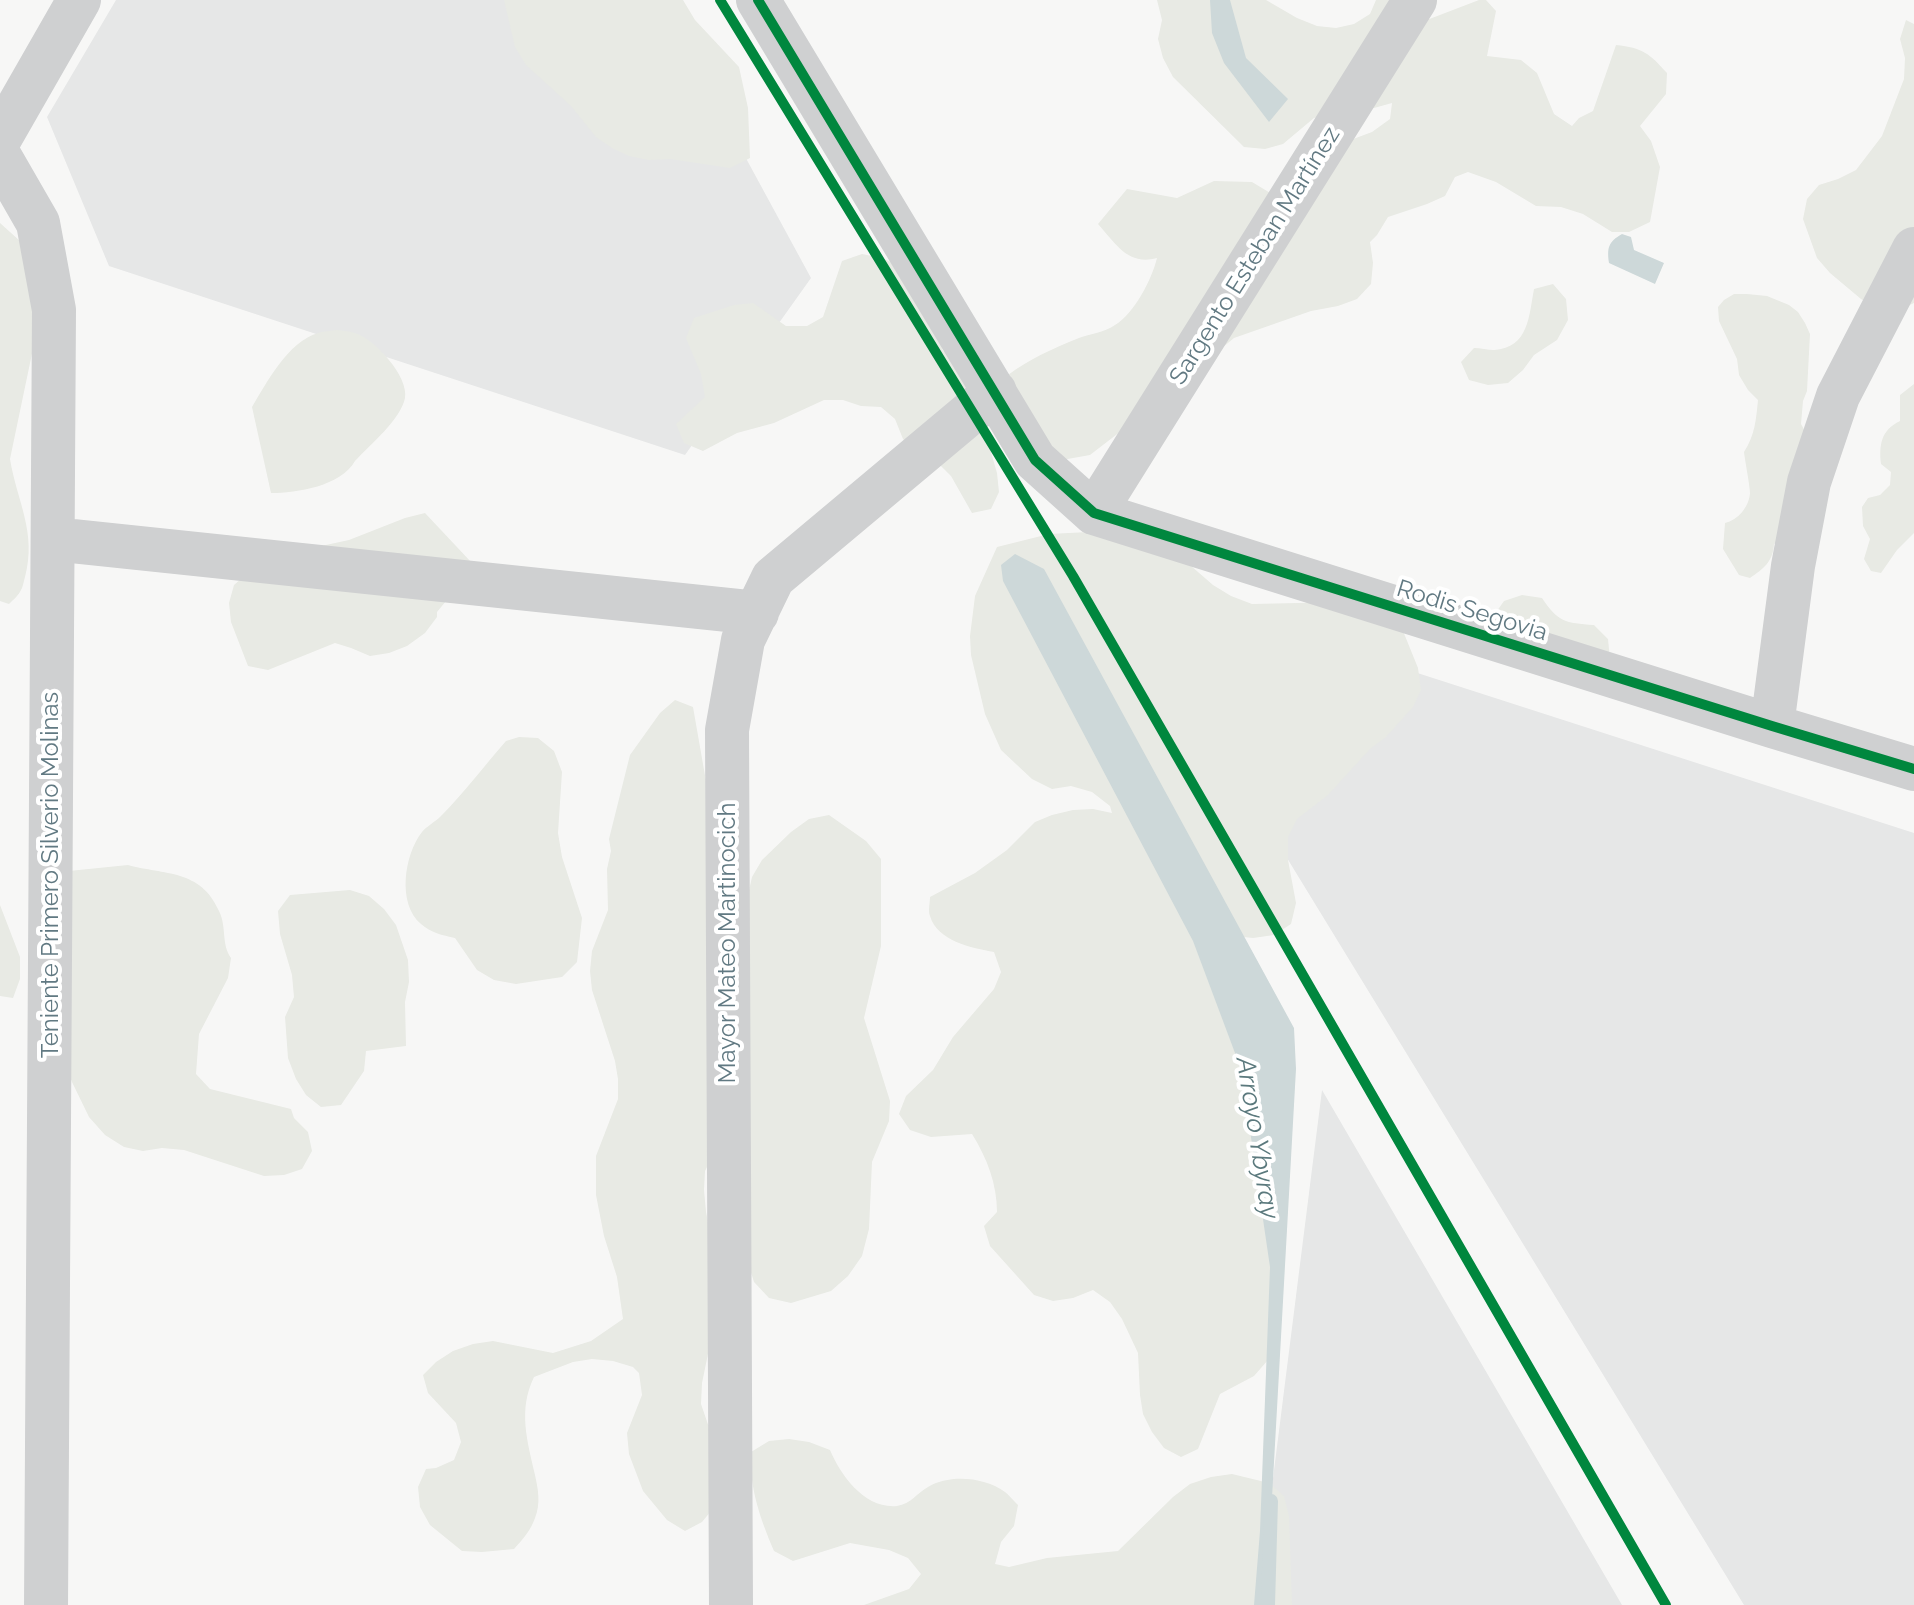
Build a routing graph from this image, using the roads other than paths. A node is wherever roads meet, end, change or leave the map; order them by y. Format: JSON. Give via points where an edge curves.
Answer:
{"nodes":[{"id":1,"x":79,"y":0,"type":"edge"},
{"id":2,"x":758,"y":0,"type":"edge"},
{"id":3,"x":1415,"y":0,"type":"edge"},
{"id":4,"x":0,"y":138,"type":"edge"},
{"id":5,"x":0,"y":157,"type":"edge"},
{"id":6,"x":1914,"y":249,"type":"edge"},
{"id":7,"x":995,"y":392,"type":"junction"},
{"id":8,"x":1094,"y":513,"type":"junction"},
{"id":9,"x":53,"y":539,"type":"junction"},
{"id":10,"x":757,"y":613,"type":"junction"},
{"id":11,"x":1772,"y":726,"type":"junction"},
{"id":12,"x":1914,"y":769,"type":"edge"},
{"id":13,"x":46,"y":1605,"type":"edge"},
{"id":14,"x":731,"y":1605,"type":"edge"}],
"edges":[{"from":1,"to":4,"type":"street"},
{"from":2,"to":7,"type":"street","name":"Rodis Segovia"},
{"from":3,"to":8,"type":"street","name":"Sargento Esteban Martínez"},
{"from":5,"to":9,"type":"street","name":"Teniente Primero Silverio Molinas","via":[[38,223],[54,310]]},
{"from":6,"to":11,"type":"street","via":[[1838,396],[1809,482]]},
{"from":7,"to":8,"type":"street","name":"Rodis Segovia","via":[[1035,460]]},
{"from":7,"to":10,"type":"street","name":"Mayor Mateo Martinocich","via":[[773,578]]},
{"from":8,"to":11,"type":"street","name":"Rodis Segovia"},
{"from":9,"to":10,"type":"street"},
{"from":9,"to":13,"type":"street","name":"Teniente Primero Silverio Molinas"},
{"from":10,"to":14,"type":"street","name":"Mayor Mateo Martinocich","via":[[743,640],[727,730]]},
{"from":11,"to":12,"type":"street","name":"Rodis Segovia"}]}
